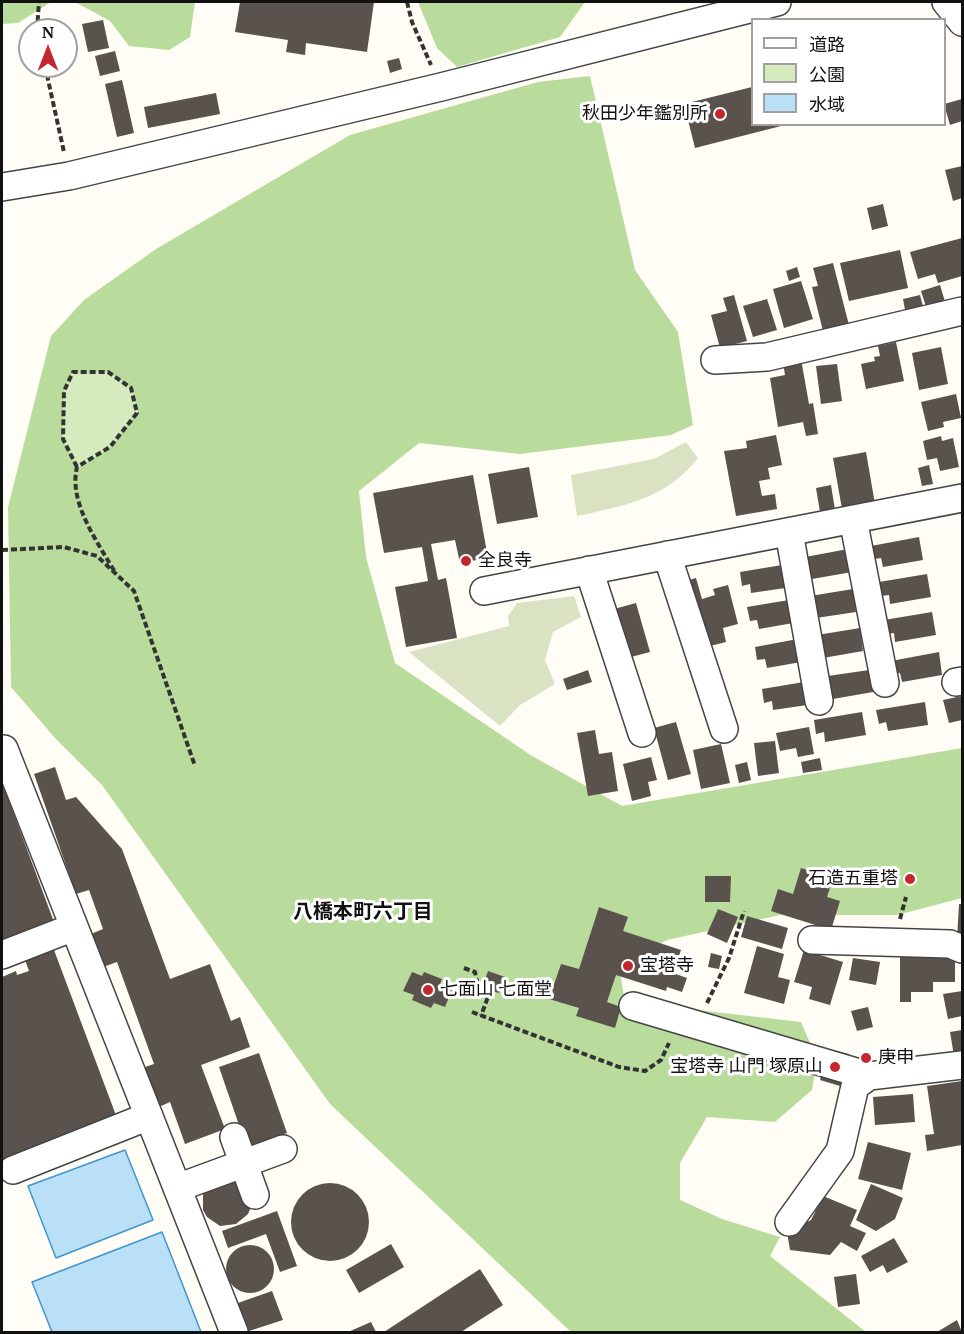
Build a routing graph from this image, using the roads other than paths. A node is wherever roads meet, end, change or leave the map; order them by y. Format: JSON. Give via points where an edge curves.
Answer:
{"nodes":[{"id":1,"x":777,"y":2,"type":"edge"},
{"id":2,"x":946,"y":2,"type":"edge"},
{"id":3,"x":963,"y":22,"type":"edge"},
{"id":4,"x":2,"y":187,"type":"edge"},
{"id":5,"x":963,"y":311,"type":"edge"},
{"id":6,"x":715,"y":360,"type":"dead end"},
{"id":7,"x":963,"y":498,"type":"edge"},
{"id":8,"x":853,"y":519,"type":"junction"},
{"id":9,"x":789,"y":532,"type":"junction"},
{"id":10,"x":667,"y":555,"type":"junction"},
{"id":11,"x":589,"y":570,"type":"junction"},
{"id":12,"x":484,"y":591,"type":"dead end"},
{"id":13,"x":885,"y":683,"type":"dead end"},
{"id":14,"x":819,"y":701,"type":"dead end"},
{"id":15,"x":724,"y":729,"type":"dead end"},
{"id":16,"x":642,"y":733,"type":"dead end"},
{"id":17,"x":2,"y":750,"type":"edge"},
{"id":18,"x":74,"y":927,"type":"junction"},
{"id":19,"x":812,"y":940,"type":"dead end"},
{"id":20,"x":963,"y":949,"type":"edge"},
{"id":21,"x":2,"y":955,"type":"edge"},
{"id":22,"x":633,"y":1006,"type":"dead end"},
{"id":23,"x":963,"y":1065,"type":"edge"},
{"id":24,"x":870,"y":1076,"type":"junction"},
{"id":25,"x":148,"y":1116,"type":"junction"},
{"id":26,"x":234,"y":1137,"type":"dead end"},
{"id":27,"x":283,"y":1149,"type":"dead end"},
{"id":28,"x":243,"y":1163,"type":"junction"},
{"id":29,"x":13,"y":1170,"type":"dead end"},
{"id":30,"x":177,"y":1188,"type":"junction"},
{"id":31,"x":255,"y":1195,"type":"dead end"},
{"id":32,"x":789,"y":1222,"type":"dead end"},
{"id":33,"x":234,"y":1332,"type":"edge"}],
"edges":[{"from":1,"to":4,"type":"street","via":[[69,176]]},
{"from":2,"to":3,"type":"street"},
{"from":5,"to":6,"type":"street","via":[[767,357]]},
{"from":7,"to":8,"type":"street"},
{"from":8,"to":9,"type":"street"},
{"from":8,"to":13,"type":"street"},
{"from":9,"to":10,"type":"street"},
{"from":9,"to":14,"type":"street"},
{"from":10,"to":11,"type":"street"},
{"from":10,"to":15,"type":"street"},
{"from":11,"to":12,"type":"street"},
{"from":11,"to":16,"type":"street"},
{"from":17,"to":18,"type":"street"},
{"from":18,"to":21,"type":"street"},
{"from":18,"to":25,"type":"street"},
{"from":19,"to":20,"type":"street","via":[[950,945]]},
{"from":22,"to":24,"type":"street"},
{"from":23,"to":24,"type":"street"},
{"from":24,"to":32,"type":"street","via":[[855,1086],[840,1151]]},
{"from":25,"to":29,"type":"street"},
{"from":25,"to":30,"type":"street"},
{"from":26,"to":28,"type":"street"},
{"from":27,"to":28,"type":"street"},
{"from":28,"to":30,"type":"street"},
{"from":28,"to":31,"type":"street"},
{"from":30,"to":33,"type":"street"}]}
